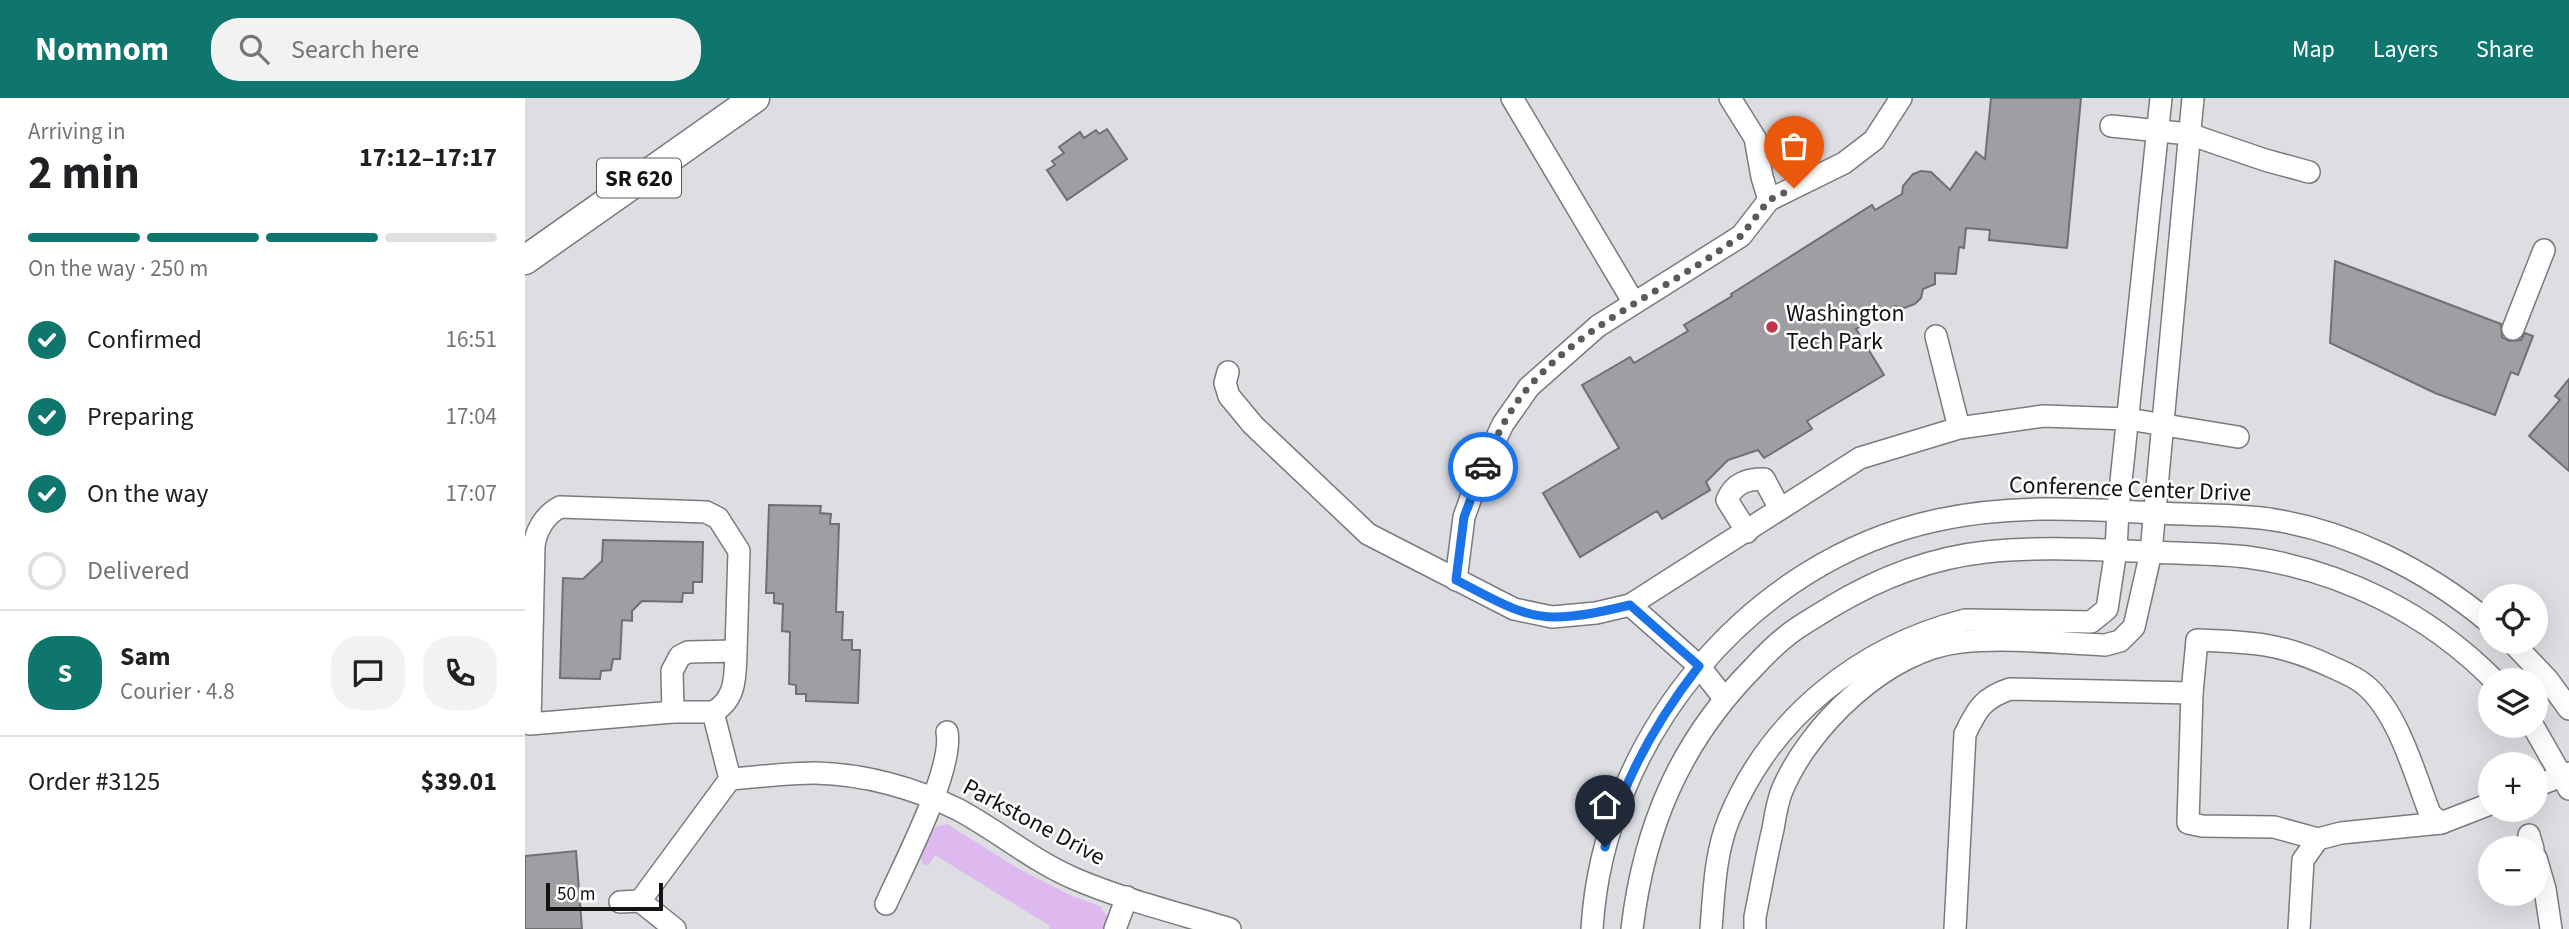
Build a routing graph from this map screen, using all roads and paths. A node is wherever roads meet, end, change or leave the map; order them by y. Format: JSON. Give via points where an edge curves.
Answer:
{"nodes":[{"id":1,"x":755,"y":98,"type":"edge"},
{"id":2,"x":1512,"y":98,"type":"edge"},
{"id":3,"x":1730,"y":98,"type":"edge"},
{"id":4,"x":1901,"y":98,"type":"edge"},
{"id":5,"x":2161,"y":98,"type":"edge"},
{"id":6,"x":2193,"y":98,"type":"edge"},
{"id":7,"x":2111,"y":126,"type":"dead end"},
{"id":8,"x":2157,"y":130,"type":"junction"},
{"id":9,"x":2189,"y":134,"type":"junction"},
{"id":10,"x":2309,"y":172,"type":"dead end"},
{"id":11,"x":1769,"y":200,"type":"junction"},
{"id":12,"x":2544,"y":250,"type":"dead end"},
{"id":13,"x":525,"y":259,"type":"edge"},
{"id":14,"x":1634,"y":303,"type":"junction"},
{"id":15,"x":2513,"y":328,"type":"dead end"},
{"id":16,"x":1936,"y":336,"type":"dead end"},
{"id":17,"x":1228,"y":372,"type":"dead end"},
{"id":18,"x":2128,"y":419,"type":"junction"},
{"id":19,"x":2162,"y":423,"type":"junction"},
{"id":20,"x":1959,"y":428,"type":"junction"},
{"id":21,"x":2238,"y":437,"type":"dead end"},
{"id":22,"x":1780,"y":509,"type":"junction"},
{"id":23,"x":2118,"y":510,"type":"junction"},
{"id":24,"x":2154,"y":513,"type":"junction"},
{"id":25,"x":1747,"y":532,"type":"junction"},
{"id":26,"x":2116,"y":550,"type":"junction"},
{"id":27,"x":2151,"y":552,"type":"junction"},
{"id":28,"x":1456,"y":580,"type":"junction"},
{"id":29,"x":1630,"y":605,"type":"junction"},
{"id":30,"x":2478,"y":613,"type":"edge"},
{"id":31,"x":736,"y":651,"type":"junction"},
{"id":32,"x":2523,"y":654,"type":"edge"},
{"id":33,"x":1699,"y":666,"type":"junction"},
{"id":34,"x":2482,"y":668,"type":"edge"},
{"id":35,"x":2192,"y":693,"type":"junction"},
{"id":36,"x":1724,"y":698,"type":"junction"},
{"id":37,"x":2569,"y":709,"type":"edge"},
{"id":38,"x":673,"y":712,"type":"junction"},
{"id":39,"x":713,"y":712,"type":"junction"},
{"id":40,"x":1789,"y":727,"type":"junction"},
{"id":41,"x":947,"y":732,"type":"dead end"},
{"id":42,"x":2541,"y":738,"type":"edge"},
{"id":43,"x":1808,"y":744,"type":"junction"},
{"id":44,"x":730,"y":779,"type":"junction"},
{"id":45,"x":2567,"y":779,"type":"edge"},
{"id":46,"x":2548,"y":783,"type":"edge"},
{"id":47,"x":932,"y":799,"type":"junction"},
{"id":48,"x":2478,"y":809,"type":"edge"},
{"id":49,"x":2441,"y":823,"type":"junction"},
{"id":50,"x":2318,"y":839,"type":"junction"},
{"id":51,"x":1127,"y":897,"type":"junction"},
{"id":52,"x":886,"y":904,"type":"dead end"},
{"id":53,"x":2548,"y":906,"type":"edge"},
{"id":54,"x":675,"y":929,"type":"edge"},
{"id":55,"x":1115,"y":929,"type":"edge"},
{"id":56,"x":1230,"y":929,"type":"edge"},
{"id":57,"x":1592,"y":929,"type":"edge"},
{"id":58,"x":1632,"y":929,"type":"edge"},
{"id":59,"x":1711,"y":929,"type":"edge"},
{"id":60,"x":1755,"y":929,"type":"edge"},
{"id":61,"x":1955,"y":929,"type":"edge"},
{"id":62,"x":2299,"y":929,"type":"edge"},
{"id":63,"x":2551,"y":929,"type":"edge"}],
"edges":[{"from":1,"to":13,"type":"main road","number":"SR 620"},
{"from":2,"to":14,"type":"street"},
{"from":3,"to":11,"type":"street","via":[[1755,138]]},
{"from":4,"to":11,"type":"street","via":[[1871,142],[1844,163]]},
{"from":5,"to":8,"type":"street"},
{"from":6,"to":9,"type":"street"},
{"from":7,"to":8,"type":"street"},
{"from":8,"to":9,"type":"street"},
{"from":8,"to":18,"type":"street"},
{"from":9,"to":10,"type":"street"},
{"from":9,"to":19,"type":"street"},
{"from":11,"to":14,"type":"street","via":[[1741,236]]},
{"from":12,"to":15,"type":"street"},
{"from":14,"to":28,"type":"street","via":[[1598,326],[1529,387],[1503,424],[1464,517]]},
{"from":16,"to":20,"type":"street"},
{"from":17,"to":28,"type":"street","via":[[1229,396],[1327,497],[1369,534]]},
{"from":18,"to":19,"type":"street"},
{"from":18,"to":20,"type":"street","via":[[2043,416]]},
{"from":18,"to":23,"type":"street"},
{"from":19,"to":21,"type":"street"},
{"from":19,"to":24,"type":"street"},
{"from":20,"to":22,"type":"street","via":[[1860,458]]},
{"from":22,"to":25,"type":"street"},
{"from":22,"to":25,"type":"street","via":[[1764,479],[1738,484],[1727,500]]},
{"from":23,"to":24,"type":"street","name":"Conference Center Drive"},
{"from":23,"to":26,"type":"street"},
{"from":23,"to":33,"type":"street","name":"Conference Center Drive","via":[[2003,511],[1901,530],[1787,586]]},
{"from":24,"to":27,"type":"street"},
{"from":24,"to":30,"type":"street","name":"Conference Center Drive","via":[[2261,518],[2302,526],[2375,552],[2439,585]]},
{"from":25,"to":29,"type":"street"},
{"from":26,"to":27,"type":"street"},
{"from":26,"to":36,"type":"street","via":[[1986,552],[1940,560],[1874,582],[1790,634]]},
{"from":26,"to":40,"type":"street","via":[[2107,609],[2091,622],[1965,620],[1946,625],[1862,662],[1817,694]]},
{"from":27,"to":34,"type":"street","via":[[2281,562],[2357,586],[2446,638]]},
{"from":27,"to":43,"type":"street","via":[[2134,627],[2120,641],[2105,645],[1959,642],[1924,652],[1871,680]]},
{"from":28,"to":29,"type":"street","via":[[1514,609],[1552,617]]},
{"from":29,"to":33,"type":"street"},
{"from":31,"to":38,"type":"street","via":[[680,656],[672,671]]},
{"from":31,"to":38,"type":"street","via":[[739,551],[718,518],[706,512],[560,507],[551,512],[534,546],[530,724]]},
{"from":31,"to":39,"type":"street","via":[[733,689]]},
{"from":32,"to":37,"type":"street"},
{"from":33,"to":36,"type":"street"},
{"from":33,"to":57,"type":"street","name":"Conference Center Drive","via":[[1651,735],[1628,783],[1600,868]]},
{"from":35,"to":49,"type":"street","via":[[2197,640],[2261,642],[2301,652],[2345,673],[2366,685],[2382,704],[2430,814]]},
{"from":35,"to":50,"type":"street","via":[[2188,823],[2274,827]]},
{"from":35,"to":61,"type":"street","via":[[2010,689],[1991,695],[1965,734]]},
{"from":36,"to":58,"type":"street","via":[[1668,789],[1644,854]]},
{"from":38,"to":39,"type":"street"},
{"from":39,"to":44,"type":"street"},
{"from":40,"to":43,"type":"street"},
{"from":40,"to":59,"type":"street","via":[[1765,753],[1729,820],[1719,855]]},
{"from":41,"to":47,"type":"street","name":"Parkstone Drive","via":[[948,751]]},
{"from":42,"to":45,"type":"street"},
{"from":43,"to":60,"type":"street","via":[[1790,770],[1780,796]]},
{"from":44,"to":47,"type":"street","name":"Parkstone Drive","via":[[815,773],[852,776]]},
{"from":44,"to":54,"type":"street","via":[[630,902]]},
{"from":45,"to":46,"type":"street"},
{"from":47,"to":51,"type":"street","name":"Parkstone Drive","via":[[1072,878]]},
{"from":47,"to":52,"type":"street"},
{"from":48,"to":49,"type":"street"},
{"from":49,"to":50,"type":"street"},
{"from":50,"to":62,"type":"street","via":[[2303,860]]},
{"from":51,"to":55,"type":"street"},
{"from":51,"to":56,"type":"street","name":"Parkstone Drive"},
{"from":53,"to":63,"type":"street"}]}
